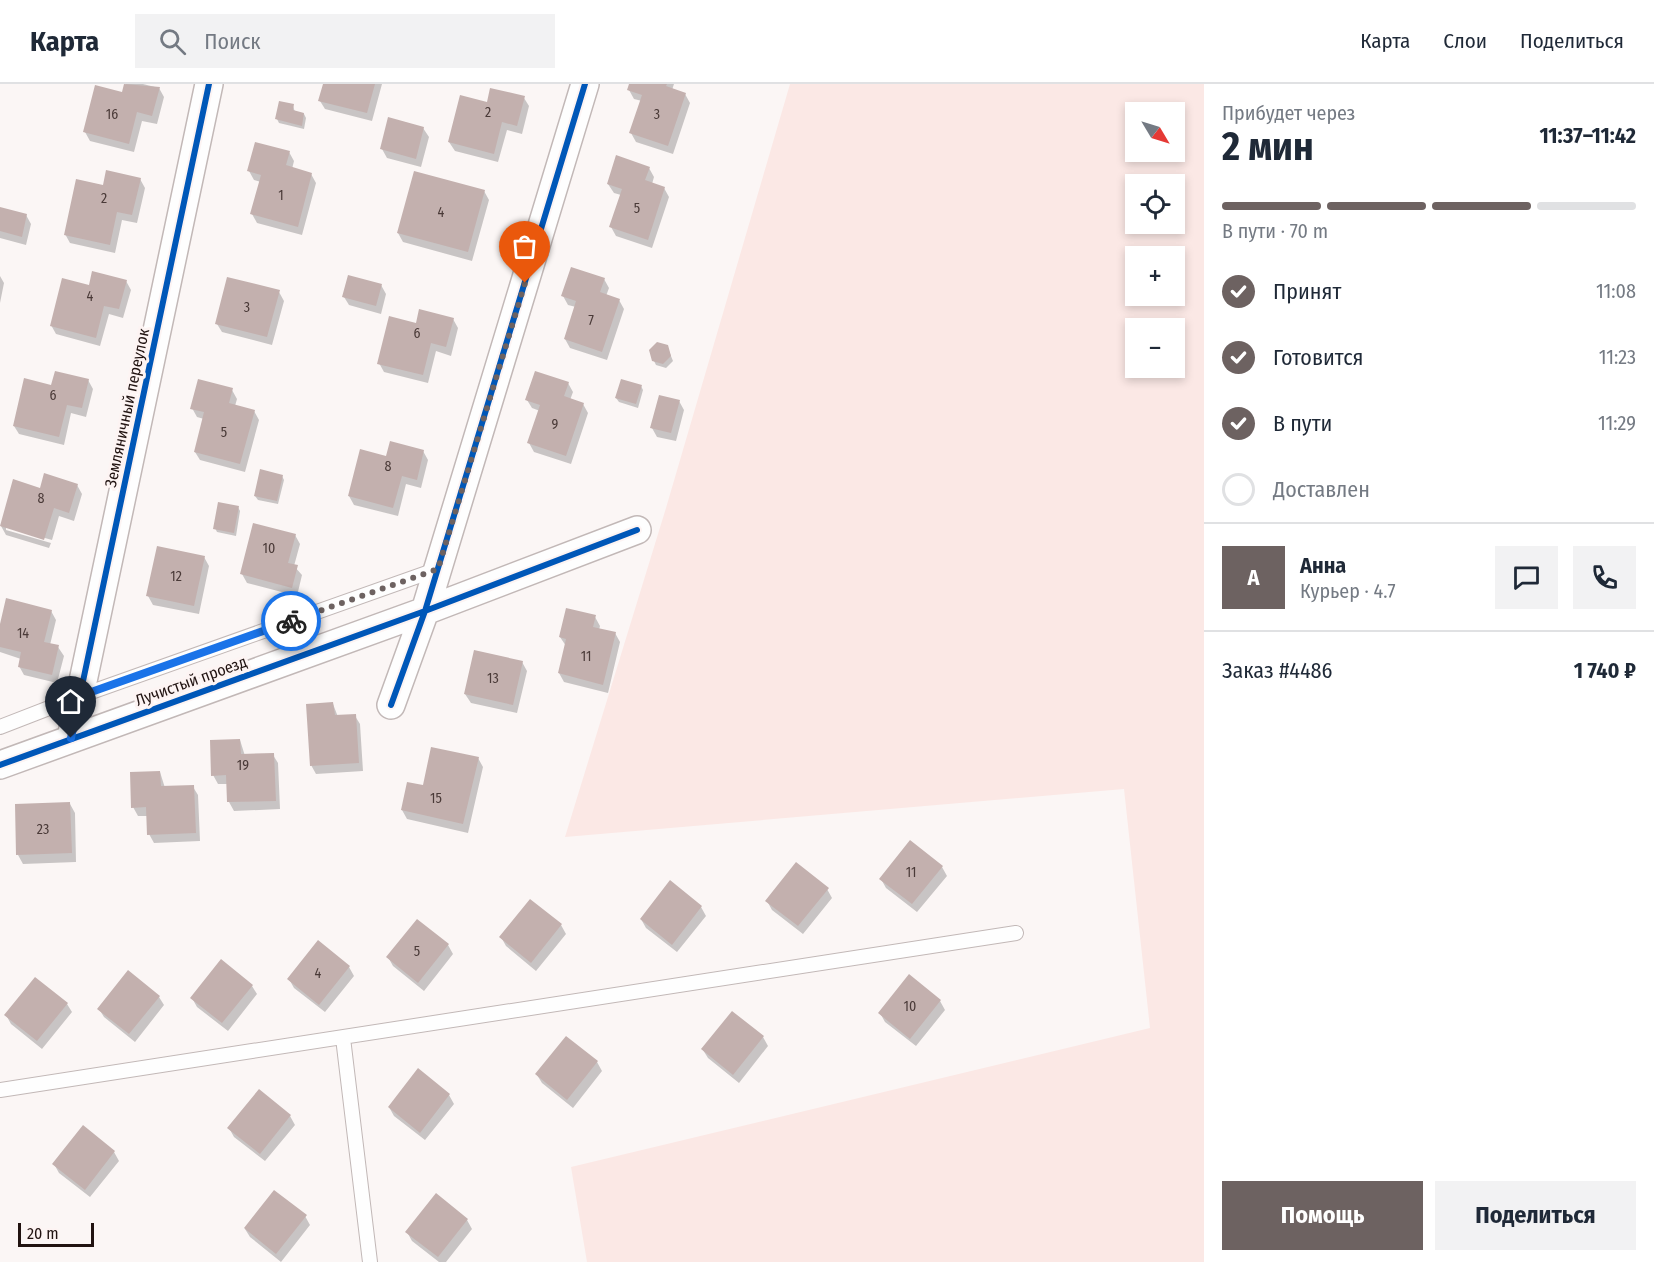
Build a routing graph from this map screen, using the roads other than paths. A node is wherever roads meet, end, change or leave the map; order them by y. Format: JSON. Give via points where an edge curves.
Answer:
{"nodes":[{"id":1,"x":209,"y":84,"type":"edge"},
{"id":2,"x":585,"y":84,"type":"edge"},
{"id":3,"x":637,"y":530,"type":"dead end"},
{"id":4,"x":438,"y":569,"type":"junction"},
{"id":5,"x":425,"y":611,"type":"junction"},
{"id":6,"x":80,"y":696,"type":"junction"},
{"id":7,"x":391,"y":705,"type":"dead end"},
{"id":8,"x":0,"y":727,"type":"edge"},
{"id":9,"x":71,"y":738,"type":"junction"},
{"id":10,"x":0,"y":765,"type":"edge"},
{"id":11,"x":1016,"y":933,"type":"dead end"},
{"id":12,"x":343,"y":1038,"type":"junction"},
{"id":13,"x":0,"y":1090,"type":"edge"},
{"id":14,"x":370,"y":1262,"type":"edge"}],
"edges":[{"from":1,"to":6,"type":"street","name":"Земляничный переулок"},
{"from":2,"to":4,"type":"street"},
{"from":3,"to":5,"type":"street","name":"Лучистый проезд"},
{"from":4,"to":5,"type":"street"},
{"from":4,"to":6,"type":"lane"},
{"from":5,"to":7,"type":"street"},
{"from":5,"to":9,"type":"street","name":"Лучистый проезд"},
{"from":6,"to":8,"type":"lane"},
{"from":6,"to":9,"type":"street","name":"Земляничный переулок"},
{"from":9,"to":10,"type":"street","name":"Лучистый проезд"},
{"from":11,"to":12,"type":"lane"},
{"from":12,"to":13,"type":"lane"},
{"from":12,"to":14,"type":"lane"}]}
